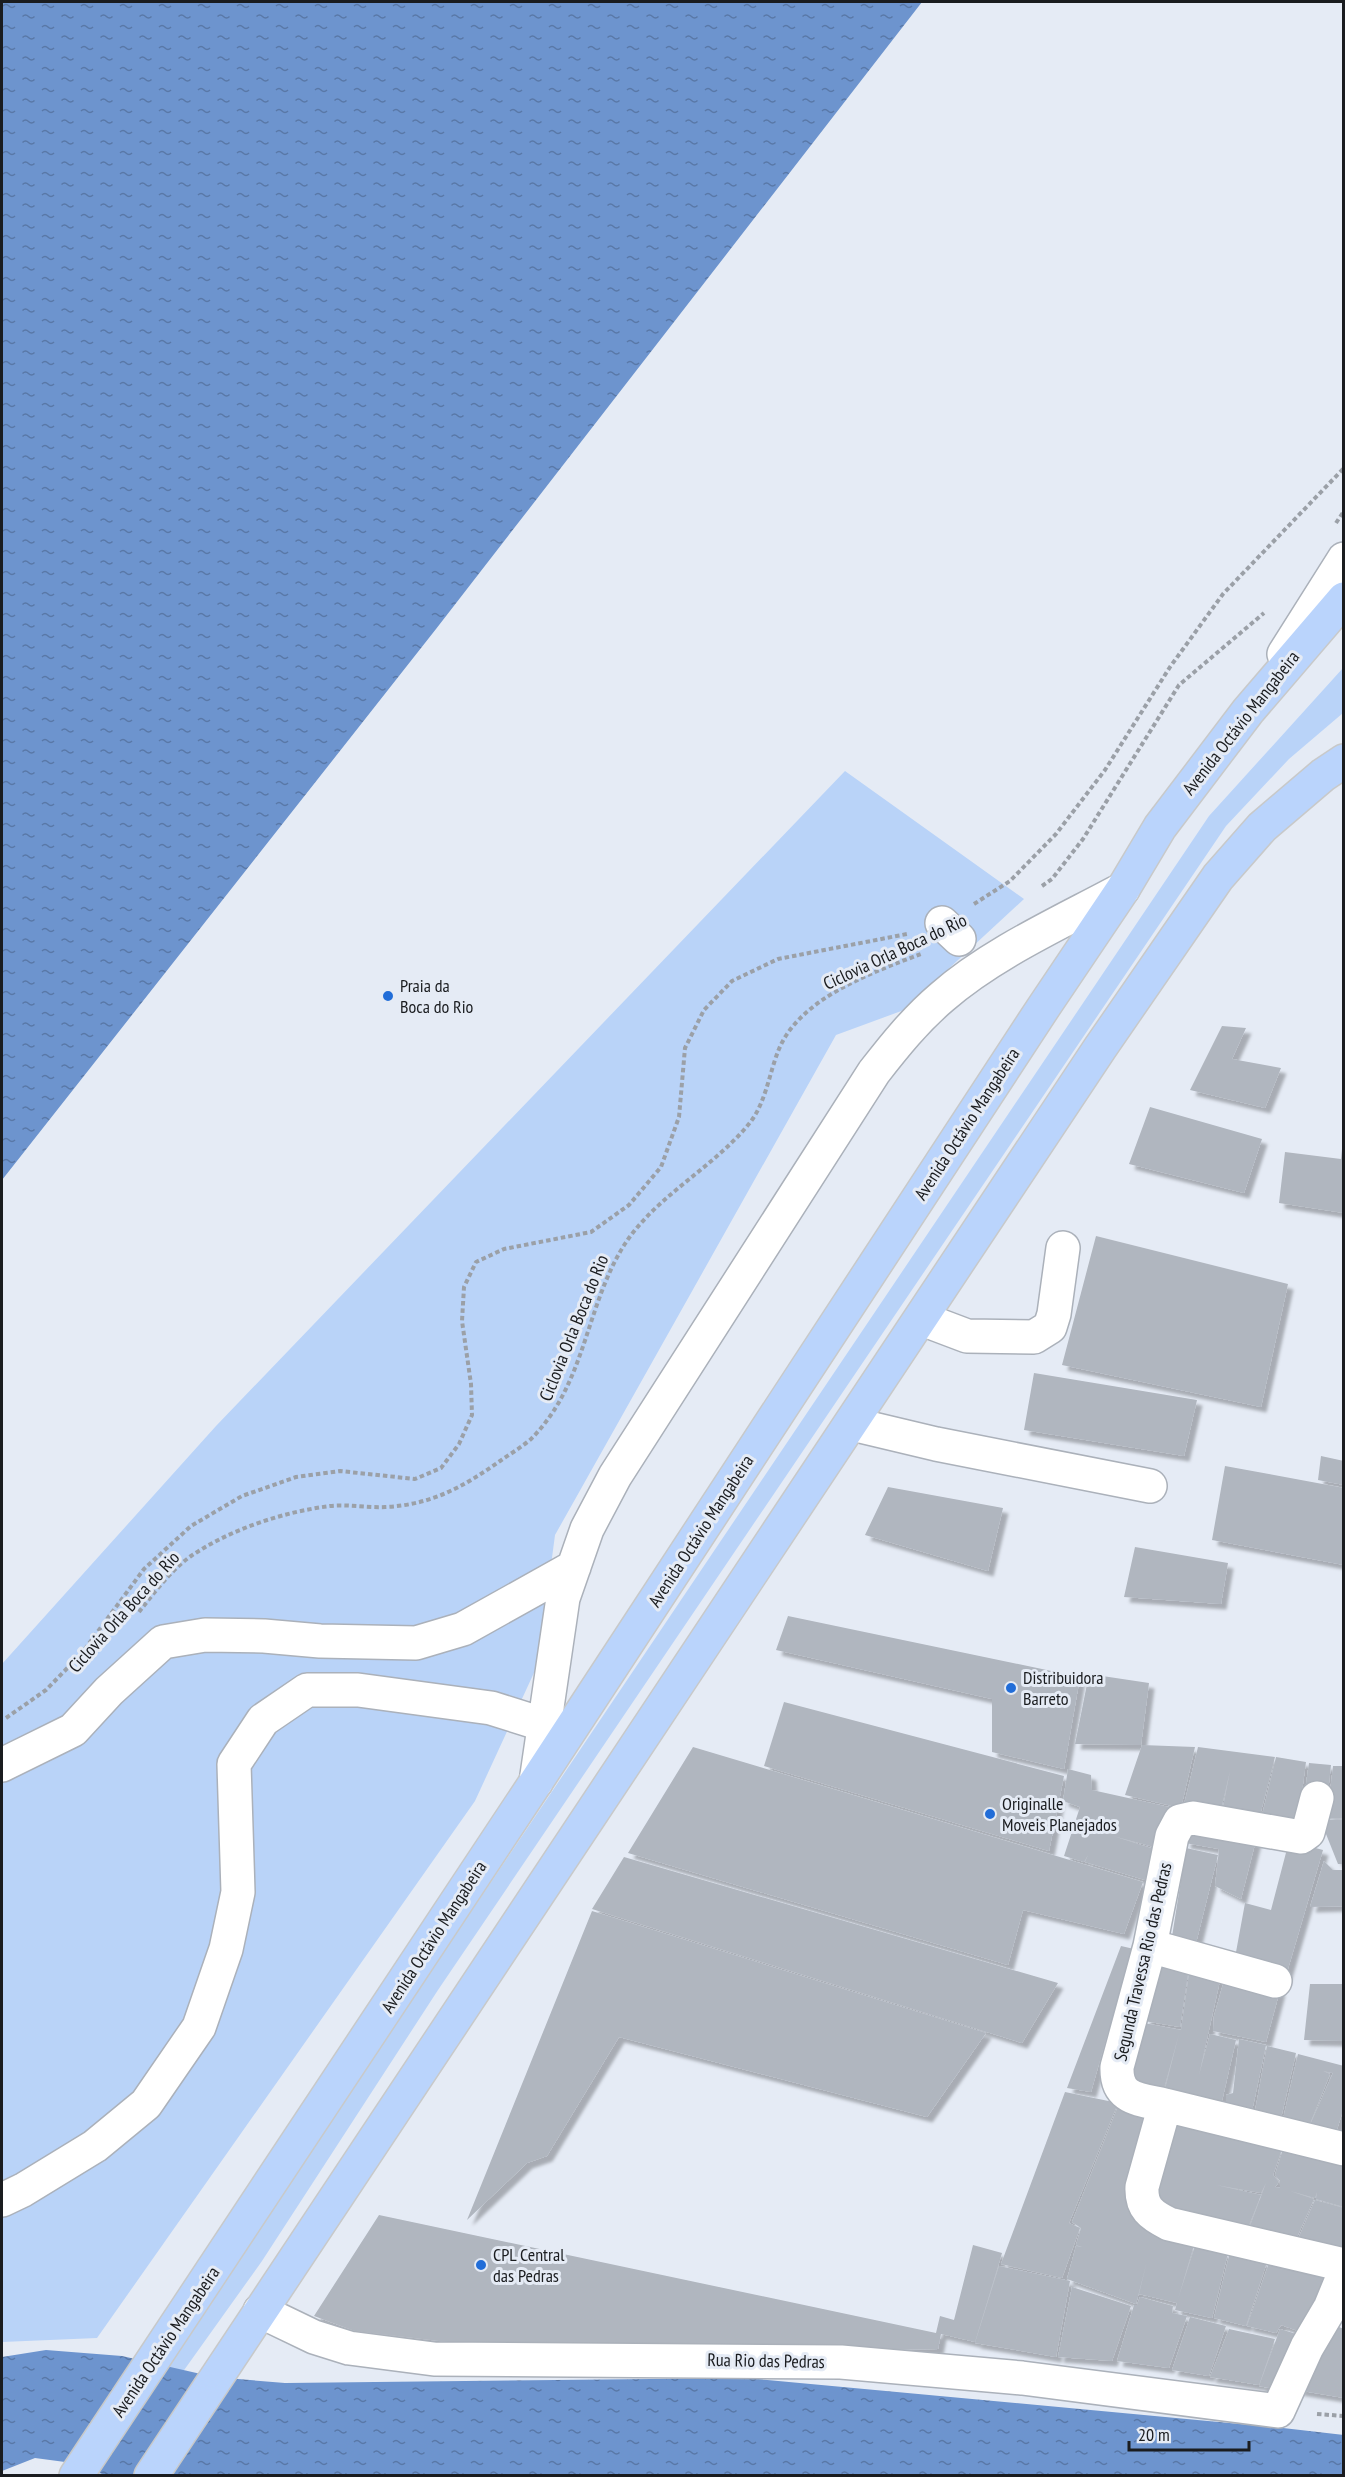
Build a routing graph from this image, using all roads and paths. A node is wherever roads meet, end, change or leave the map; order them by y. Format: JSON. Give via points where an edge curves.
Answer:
{"nodes":[{"id":1,"x":1344,"y":468,"type":"edge"},
{"id":2,"x":1344,"y":511,"type":"edge"},
{"id":3,"x":1338,"y":544,"type":"edge"},
{"id":4,"x":1344,"y":599,"type":"edge"},
{"id":5,"x":1271,"y":606,"type":"dead end"},
{"id":6,"x":1248,"y":711,"type":"junction"},
{"id":7,"x":1344,"y":761,"type":"edge"},
{"id":8,"x":1123,"y":889,"type":"junction"},
{"id":9,"x":1035,"y":892,"type":"dead end"},
{"id":10,"x":951,"y":931,"type":"junction"},
{"id":11,"x":1063,"y":1248,"type":"dead end"},
{"id":12,"x":922,"y":1319,"type":"junction"},
{"id":13,"x":852,"y":1424,"type":"junction"},
{"id":14,"x":1150,"y":1486,"type":"dead end"},
{"id":15,"x":574,"y":1567,"type":"junction"},
{"id":16,"x":135,"y":1617,"type":"dead end"},
{"id":17,"x":2,"y":1722,"type":"edge"},
{"id":18,"x":545,"y":1725,"type":"junction"},
{"id":19,"x":2,"y":1765,"type":"edge"},
{"id":20,"x":536,"y":1782,"type":"junction"},
{"id":21,"x":1317,"y":1798,"type":"dead end"},
{"id":22,"x":1150,"y":1946,"type":"junction"},
{"id":23,"x":1275,"y":1981,"type":"dead end"},
{"id":24,"x":1165,"y":2105,"type":"junction"},
{"id":25,"x":1344,"y":2148,"type":"edge"},
{"id":26,"x":2,"y":2200,"type":"edge"},
{"id":27,"x":1344,"y":2265,"type":"edge"},
{"id":28,"x":1344,"y":2274,"type":"edge"},
{"id":29,"x":260,"y":2311,"type":"junction"},
{"id":30,"x":75,"y":2475,"type":"edge"},
{"id":31,"x":151,"y":2475,"type":"edge"}],
"edges":[{"from":1,"to":10,"type":"path","via":[[1223,594],[1170,667],[1105,770],[1056,834]]},
{"from":2,"to":3,"type":"path"},
{"from":3,"to":6,"type":"street"},
{"from":4,"to":6,"type":"main road","name":"Avenida Octávio Mangabeira"},
{"from":5,"to":9,"type":"path","via":[[1179,685],[1083,839],[1052,879]]},
{"from":6,"to":8,"type":"main road","name":"Avenida Octávio Mangabeira","via":[[1161,827]]},
{"from":7,"to":12,"type":"main road","via":[[1262,827],[1218,877]]},
{"from":8,"to":15,"type":"street","via":[[986,964],[942,996],[906,1031],[874,1072],[615,1476],[586,1529]]},
{"from":8,"to":20,"type":"main road","name":"Avenida Octávio Mangabeira"},
{"from":10,"to":16,"type":"path","name":"Ciclovia Orla Boca do Rio","via":[[910,958],[843,988],[805,1011],[780,1046],[766,1090],[750,1122],[720,1154],[649,1214],[620,1251],[557,1408],[530,1440],[466,1485],[427,1501],[386,1507],[331,1506],[289,1514],[238,1531],[190,1557]]},
{"from":10,"to":17,"type":"path","via":[[778,959],[732,981],[704,1010],[685,1048],[679,1117],[661,1167],[629,1204],[591,1232],[504,1249],[476,1262],[464,1287],[462,1321],[472,1415],[459,1444],[441,1468],[415,1479],[340,1471],[296,1477],[242,1496],[191,1526],[144,1569],[82,1653],[46,1690]]},
{"from":11,"to":12,"type":"street","via":[[1050,1328],[1034,1337],[967,1336]]},
{"from":12,"to":13,"type":"main road"},
{"from":13,"to":14,"type":"street"},
{"from":13,"to":29,"type":"main road"},
{"from":15,"to":18,"type":"street","via":[[563,1598]]},
{"from":15,"to":19,"type":"street","via":[[463,1629],[416,1643],[205,1635],[163,1642],[73,1730]]},
{"from":18,"to":20,"type":"street"},
{"from":18,"to":26,"type":"street","via":[[491,1708],[358,1690],[307,1690],[263,1720],[234,1764],[238,1892],[226,1949],[200,2027],[146,2104],[95,2146]]},
{"from":20,"to":30,"type":"main road","name":"Avenida Octávio Mangabeira"},
{"from":21,"to":22,"type":"street","name":"Segunda Travessa Rio das Pedras","via":[[1308,1832],[1301,1837],[1193,1818],[1180,1821],[1172,1836]]},
{"from":22,"to":23,"type":"street"},
{"from":22,"to":24,"type":"street","name":"Segunda Travessa Rio das Pedras","via":[[1117,2078],[1123,2092]]},
{"from":24,"to":25,"type":"street","name":"Segunda Travessa Rio das Pedras"},
{"from":24,"to":27,"type":"street","via":[[1142,2187],[1146,2210],[1169,2224]]},
{"from":28,"to":29,"type":"street","name":"Rua Rio das Pedras","via":[[1278,2411],[1022,2378],[842,2362],[434,2359],[349,2348],[314,2337]]},
{"from":29,"to":31,"type":"main road"}]}
